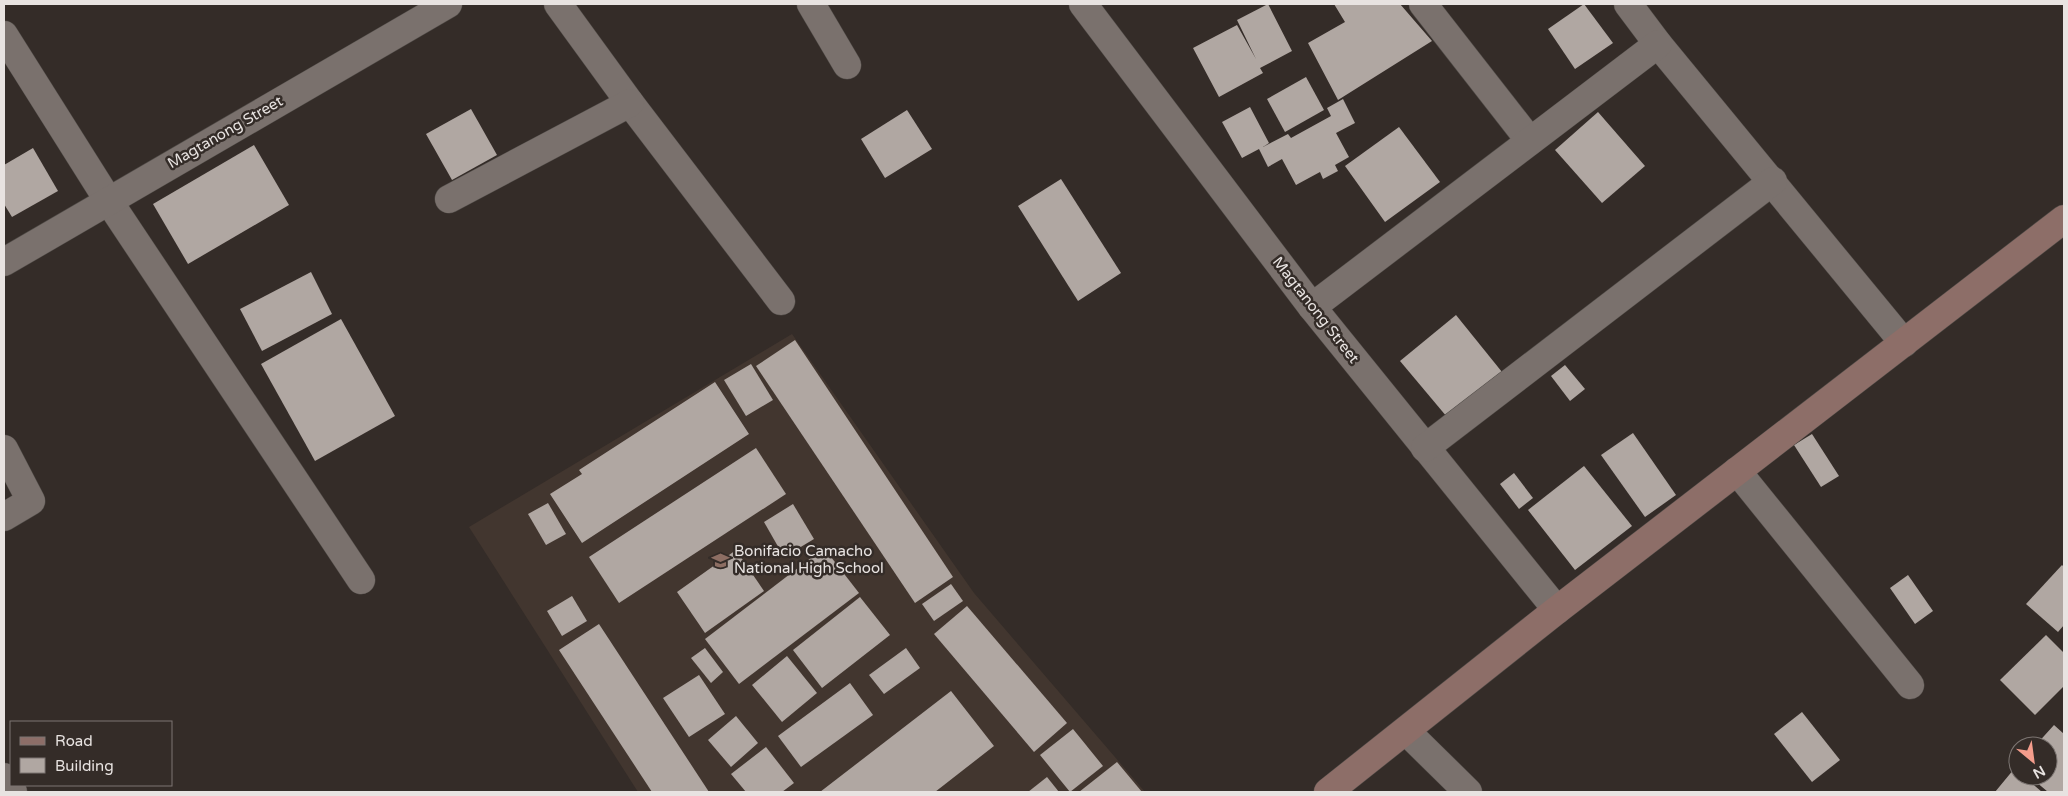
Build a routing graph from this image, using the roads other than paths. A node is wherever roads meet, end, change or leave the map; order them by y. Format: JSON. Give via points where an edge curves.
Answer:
{"nodes":[{"id":1,"x":448,"y":4,"type":"edge"},
{"id":2,"x":558,"y":4,"type":"edge"},
{"id":3,"x":810,"y":4,"type":"edge"},
{"id":4,"x":1083,"y":4,"type":"edge"},
{"id":5,"x":1423,"y":4,"type":"edge"},
{"id":6,"x":1628,"y":4,"type":"edge"},
{"id":7,"x":4,"y":36,"type":"edge"},
{"id":8,"x":1658,"y":44,"type":"junction"},
{"id":9,"x":847,"y":65,"type":"dead end"},
{"id":10,"x":630,"y":103,"type":"junction"},
{"id":11,"x":1530,"y":141,"type":"junction"},
{"id":12,"x":1773,"y":181,"type":"junction"},
{"id":13,"x":449,"y":199,"type":"dead end"},
{"id":14,"x":108,"y":200,"type":"junction"},
{"id":15,"x":2064,"y":218,"type":"edge"},
{"id":16,"x":4,"y":262,"type":"edge"},
{"id":17,"x":781,"y":301,"type":"dead end"},
{"id":18,"x":1312,"y":307,"type":"junction"},
{"id":19,"x":1904,"y":343,"type":"junction"},
{"id":20,"x":1425,"y":448,"type":"junction"},
{"id":21,"x":4,"y":449,"type":"edge"},
{"id":22,"x":1737,"y":471,"type":"junction"},
{"id":23,"x":4,"y":517,"type":"edge"},
{"id":24,"x":361,"y":580,"type":"dead end"},
{"id":25,"x":1557,"y":610,"type":"junction"},
{"id":26,"x":1910,"y":685,"type":"dead end"},
{"id":27,"x":1406,"y":731,"type":"junction"},
{"id":28,"x":4,"y":778,"type":"edge"},
{"id":29,"x":13,"y":792,"type":"edge"},
{"id":30,"x":1328,"y":792,"type":"edge"},
{"id":31,"x":1468,"y":792,"type":"edge"}],
"edges":[{"from":1,"to":14,"type":"street","name":"Magtanong Street"},
{"from":2,"to":10,"type":"street"},
{"from":3,"to":9,"type":"street"},
{"from":4,"to":18,"type":"street","name":"Magtanong Street"},
{"from":5,"to":11,"type":"street"},
{"from":6,"to":8,"type":"street"},
{"from":7,"to":14,"type":"street"},
{"from":8,"to":11,"type":"street"},
{"from":8,"to":12,"type":"street"},
{"from":10,"to":13,"type":"street"},
{"from":10,"to":17,"type":"street"},
{"from":11,"to":18,"type":"street"},
{"from":12,"to":19,"type":"street"},
{"from":12,"to":20,"type":"street"},
{"from":14,"to":16,"type":"street","name":"Magtanong Street"},
{"from":14,"to":24,"type":"street"},
{"from":15,"to":19,"type":"street"},
{"from":18,"to":20,"type":"street","name":"Magtanong Street"},
{"from":19,"to":22,"type":"street"},
{"from":20,"to":25,"type":"street","name":"Magtanong Street"},
{"from":21,"to":23,"type":"street","via":[[31,501]]},
{"from":22,"to":25,"type":"street"},
{"from":22,"to":26,"type":"street"},
{"from":25,"to":27,"type":"street"},
{"from":27,"to":30,"type":"street"},
{"from":27,"to":31,"type":"street"},
{"from":28,"to":29,"type":"street"}]}
